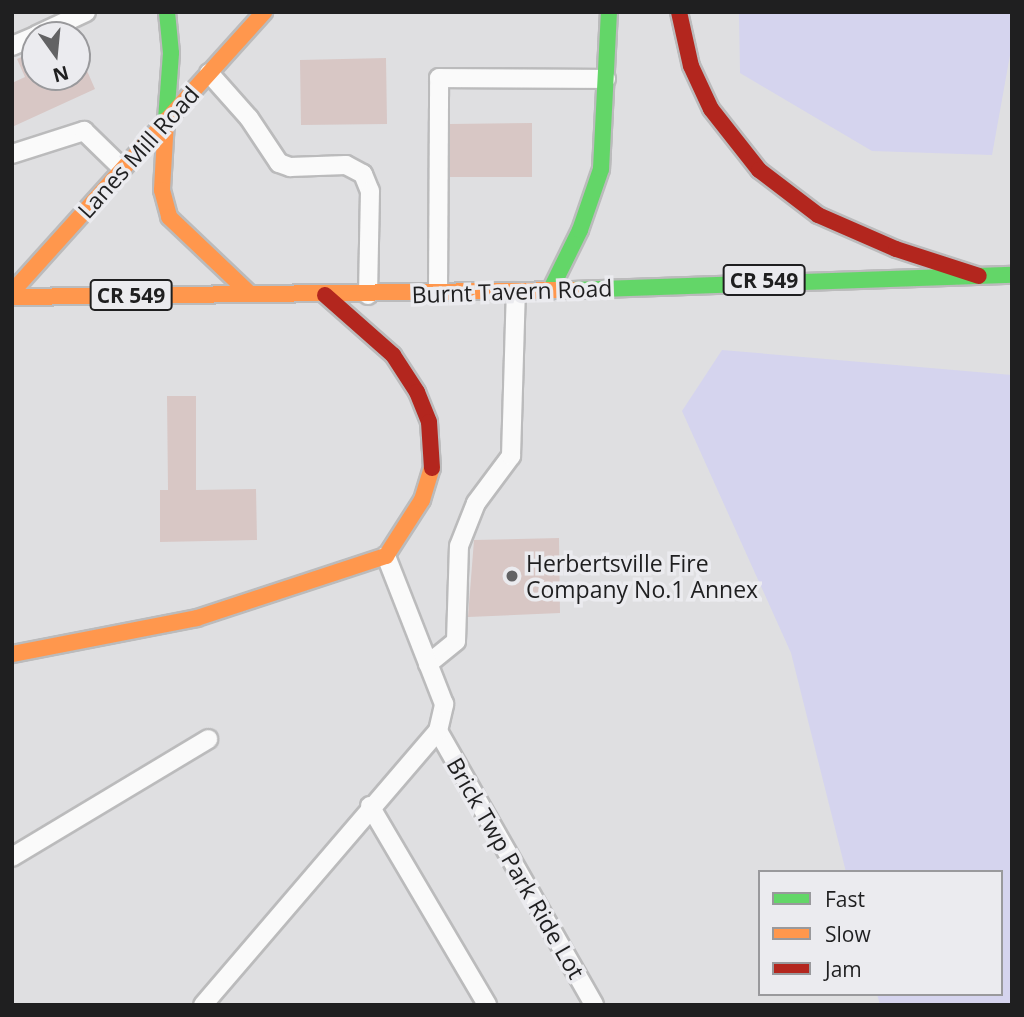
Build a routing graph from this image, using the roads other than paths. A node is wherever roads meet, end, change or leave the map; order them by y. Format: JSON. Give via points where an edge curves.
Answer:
{"nodes":[{"id":1,"x":86,"y":12,"type":"edge"},
{"id":2,"x":167,"y":12,"type":"edge"},
{"id":3,"x":264,"y":12,"type":"edge"},
{"id":4,"x":610,"y":12,"type":"edge"},
{"id":5,"x":679,"y":12,"type":"edge"},
{"id":6,"x":66,"y":21,"type":"edge"},
{"id":7,"x":209,"y":73,"type":"junction"},
{"id":8,"x":606,"y":79,"type":"junction"},
{"id":9,"x":166,"y":120,"type":"junction"},
{"id":10,"x":12,"y":154,"type":"edge"},
{"id":11,"x":122,"y":168,"type":"junction"},
{"id":12,"x":1012,"y":275,"type":"edge"},
{"id":13,"x":979,"y":276,"type":"junction"},
{"id":14,"x":550,"y":291,"type":"junction"},
{"id":15,"x":516,"y":292,"type":"junction"},
{"id":16,"x":249,"y":293,"type":"junction"},
{"id":17,"x":12,"y":294,"type":"edge"},
{"id":18,"x":438,"y":294,"type":"junction"},
{"id":19,"x":325,"y":295,"type":"junction"},
{"id":20,"x":368,"y":295,"type":"junction"},
{"id":21,"x":386,"y":556,"type":"junction"},
{"id":22,"x":12,"y":654,"type":"edge"},
{"id":23,"x":428,"y":664,"type":"junction"},
{"id":24,"x":438,"y":731,"type":"junction"},
{"id":25,"x":208,"y":739,"type":"dead end"},
{"id":26,"x":370,"y":806,"type":"junction"},
{"id":27,"x":12,"y":857,"type":"edge"},
{"id":28,"x":203,"y":1005,"type":"edge"},
{"id":29,"x":487,"y":1005,"type":"edge"},
{"id":30,"x":594,"y":1005,"type":"edge"}],
"edges":[{"from":1,"to":6,"type":"lane"},
{"from":2,"to":9,"type":"main road","via":[[171,53]]},
{"from":3,"to":7,"type":"main road","name":"Lanes Mill Road"},
{"from":4,"to":8,"type":"main road"},
{"from":5,"to":13,"type":"main road","via":[[691,66],[711,110],[758,170],[818,215],[896,249]]},
{"from":7,"to":9,"type":"main road","name":"Lanes Mill Road"},
{"from":7,"to":20,"type":"lane","via":[[249,118],[279,163],[289,167],[346,165],[363,174],[370,191]]},
{"from":8,"to":14,"type":"main road","via":[[601,169],[580,230]]},
{"from":8,"to":18,"type":"lane","via":[[439,78]]},
{"from":9,"to":11,"type":"main road","name":"Lanes Mill Road"},
{"from":9,"to":16,"type":"main road","via":[[162,190],[169,217]]},
{"from":10,"to":11,"type":"lane","via":[[84,131]]},
{"from":11,"to":17,"type":"main road","name":"Lanes Mill Road","number":"CR 549"},
{"from":12,"to":13,"type":"main road","name":"Burnt Tavern Road","number":"CR 549"},
{"from":13,"to":14,"type":"main road","name":"Burnt Tavern Road","number":"CR 549"},
{"from":14,"to":15,"type":"main road","name":"Burnt Tavern Road","number":"CR 549"},
{"from":15,"to":18,"type":"main road","name":"Burnt Tavern Road","number":"CR 549"},
{"from":15,"to":23,"type":"lane","via":[[510,456],[476,503],[459,546],[456,641]]},
{"from":16,"to":17,"type":"main road","name":"Burnt Tavern Road","number":"CR 549"},
{"from":16,"to":19,"type":"main road","name":"Burnt Tavern Road","number":"CR 549"},
{"from":18,"to":20,"type":"main road","name":"Burnt Tavern Road","number":"CR 549"},
{"from":19,"to":20,"type":"main road","name":"Burnt Tavern Road","number":"CR 549"},
{"from":19,"to":21,"type":"main road","via":[[393,355],[417,392],[429,422],[432,467],[425,489]]},
{"from":21,"to":22,"type":"main road","via":[[197,618]]},
{"from":21,"to":23,"type":"lane"},
{"from":23,"to":24,"type":"lane","via":[[444,704]]},
{"from":24,"to":26,"type":"lane"},
{"from":24,"to":30,"type":"lane","name":"Brick Twp Park Ride Lot"},
{"from":25,"to":27,"type":"lane"},
{"from":26,"to":28,"type":"lane"},
{"from":26,"to":29,"type":"lane"}]}
